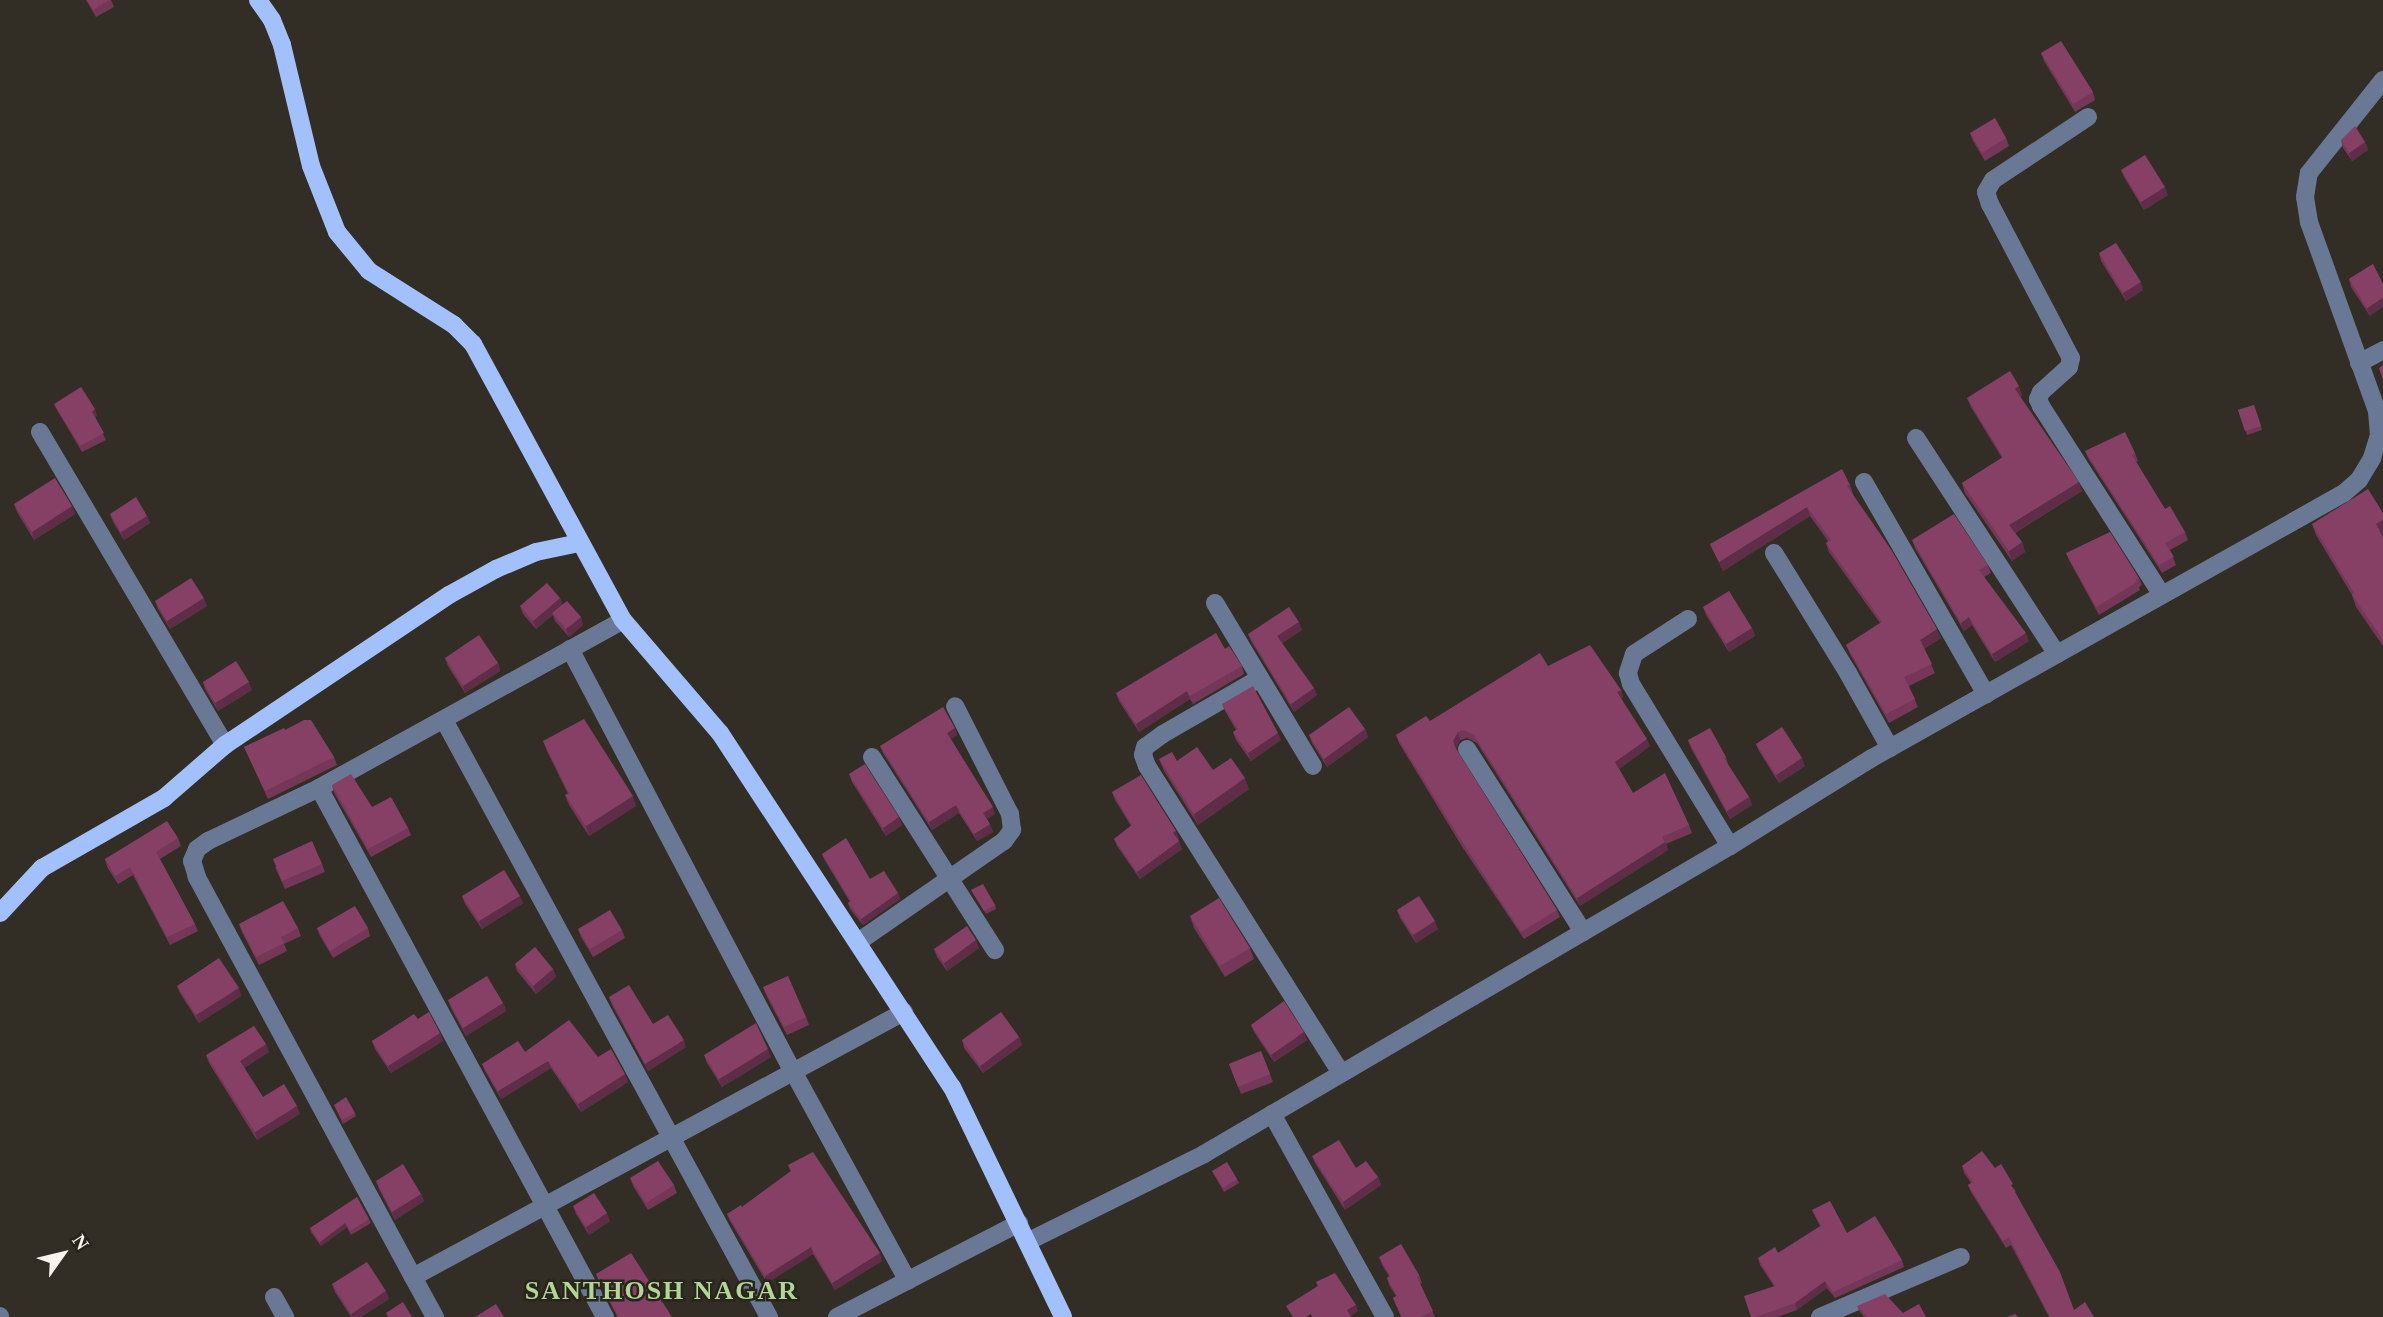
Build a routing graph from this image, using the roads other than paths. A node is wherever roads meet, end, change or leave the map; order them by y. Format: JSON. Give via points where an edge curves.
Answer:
{"nodes":[{"id":1,"x":258,"y":0,"type":"edge"},
{"id":2,"x":2383,"y":80,"type":"edge"},
{"id":3,"x":2088,"y":117,"type":"dead end"},
{"id":4,"x":2383,"y":350,"type":"edge"},
{"id":5,"x":2360,"y":363,"type":"junction"},
{"id":6,"x":40,"y":432,"type":"dead end"},
{"id":7,"x":1916,"y":438,"type":"dead end"},
{"id":8,"x":2378,"y":463,"type":"edge"},
{"id":9,"x":1864,"y":482,"type":"dead end"},
{"id":10,"x":579,"y":543,"type":"junction"},
{"id":11,"x":1774,"y":553,"type":"dead end"},
{"id":12,"x":2162,"y":595,"type":"junction"},
{"id":13,"x":1215,"y":604,"type":"dead end"},
{"id":14,"x":1688,"y":619,"type":"dead end"},
{"id":15,"x":618,"y":623,"type":"junction"},
{"id":16,"x":578,"y":645,"type":"junction"},
{"id":17,"x":2057,"y":654,"type":"junction"},
{"id":18,"x":1259,"y":678,"type":"junction"},
{"id":19,"x":1986,"y":694,"type":"junction"},
{"id":20,"x":955,"y":706,"type":"dead end"},
{"id":21,"x":444,"y":720,"type":"junction"},
{"id":22,"x":225,"y":745,"type":"junction"},
{"id":23,"x":1890,"y":748,"type":"junction"},
{"id":24,"x":1467,"y":750,"type":"dead end"},
{"id":25,"x":872,"y":757,"type":"dead end"},
{"id":26,"x":1313,"y":766,"type":"dead end"},
{"id":27,"x":319,"y":788,"type":"junction"},
{"id":28,"x":1730,"y":846,"type":"junction"},
{"id":29,"x":950,"y":879,"type":"junction"},
{"id":30,"x":0,"y":914,"type":"edge"},
{"id":31,"x":1583,"y":932,"type":"junction"},
{"id":32,"x":858,"y":942,"type":"junction"},
{"id":33,"x":995,"y":950,"type":"dead end"},
{"id":34,"x":904,"y":1012,"type":"junction"},
{"id":35,"x":794,"y":1073,"type":"junction"},
{"id":36,"x":1341,"y":1073,"type":"junction"},
{"id":37,"x":1272,"y":1114,"type":"junction"},
{"id":38,"x":672,"y":1137,"type":"junction"},
{"id":39,"x":543,"y":1206,"type":"junction"},
{"id":40,"x":1018,"y":1223,"type":"junction"},
{"id":41,"x":1027,"y":1242,"type":"junction"},
{"id":42,"x":1961,"y":1257,"type":"dead end"},
{"id":43,"x":413,"y":1277,"type":"junction"},
{"id":44,"x":908,"y":1280,"type":"junction"},
{"id":45,"x":274,"y":1297,"type":"dead end"},
{"id":46,"x":285,"y":1317,"type":"edge"},
{"id":47,"x":435,"y":1317,"type":"edge"},
{"id":48,"x":605,"y":1317,"type":"edge"},
{"id":49,"x":769,"y":1317,"type":"edge"},
{"id":50,"x":837,"y":1317,"type":"edge"},
{"id":51,"x":1063,"y":1317,"type":"edge"},
{"id":52,"x":1385,"y":1317,"type":"edge"},
{"id":53,"x":1820,"y":1317,"type":"edge"}],
"edges":[{"from":1,"to":10,"type":"main road","via":[[282,45],[311,166],[337,232],[369,271],[454,325],[473,344]]},
{"from":2,"to":5,"type":"street","via":[[2309,173],[2305,197],[2309,222]]},
{"from":3,"to":12,"type":"street","via":[[1993,180],[1986,192],[2071,358],[2069,367],[2038,399]]},
{"from":4,"to":5,"type":"street"},
{"from":5,"to":8,"type":"street","via":[[2377,411]]},
{"from":6,"to":22,"type":"street"},
{"from":7,"to":17,"type":"street"},
{"from":8,"to":12,"type":"street","via":[[2344,493]]},
{"from":9,"to":19,"type":"street"},
{"from":10,"to":15,"type":"main road"},
{"from":10,"to":22,"type":"main road","via":[[536,552],[449,595]]},
{"from":11,"to":23,"type":"street"},
{"from":12,"to":17,"type":"street"},
{"from":13,"to":18,"type":"street"},
{"from":14,"to":28,"type":"street","via":[[1634,654],[1628,673]]},
{"from":15,"to":16,"type":"street"},
{"from":15,"to":32,"type":"main road","via":[[720,733]]},
{"from":16,"to":21,"type":"street"},
{"from":16,"to":35,"type":"street"},
{"from":17,"to":19,"type":"street"},
{"from":18,"to":26,"type":"street"},
{"from":18,"to":36,"type":"street","via":[[1163,734],[1145,747],[1143,755]]},
{"from":19,"to":23,"type":"street"},
{"from":20,"to":29,"type":"street","via":[[1010,814],[1012,830],[1004,841]]},
{"from":21,"to":27,"type":"street"},
{"from":21,"to":38,"type":"street"},
{"from":22,"to":30,"type":"main road","via":[[164,798],[42,868]]},
{"from":23,"to":28,"type":"street"},
{"from":24,"to":31,"type":"street"},
{"from":25,"to":29,"type":"street"},
{"from":27,"to":39,"type":"street"},
{"from":27,"to":43,"type":"street","via":[[208,841],[197,849],[192,861]]},
{"from":28,"to":31,"type":"street"},
{"from":29,"to":32,"type":"street"},
{"from":29,"to":33,"type":"street"},
{"from":31,"to":36,"type":"street"},
{"from":32,"to":34,"type":"main road"},
{"from":34,"to":35,"type":"street"},
{"from":34,"to":40,"type":"main road","via":[[952,1087]]},
{"from":35,"to":38,"type":"street"},
{"from":35,"to":44,"type":"street"},
{"from":36,"to":37,"type":"street"},
{"from":37,"to":41,"type":"street","via":[[1204,1154]]},
{"from":37,"to":52,"type":"street"},
{"from":38,"to":39,"type":"street"},
{"from":38,"to":49,"type":"street"},
{"from":39,"to":43,"type":"street"},
{"from":39,"to":48,"type":"street"},
{"from":40,"to":41,"type":"main road"},
{"from":40,"to":44,"type":"street"},
{"from":41,"to":51,"type":"main road"},
{"from":42,"to":53,"type":"street"},
{"from":43,"to":47,"type":"street"},
{"from":44,"to":50,"type":"street"},
{"from":45,"to":46,"type":"street"}]}
